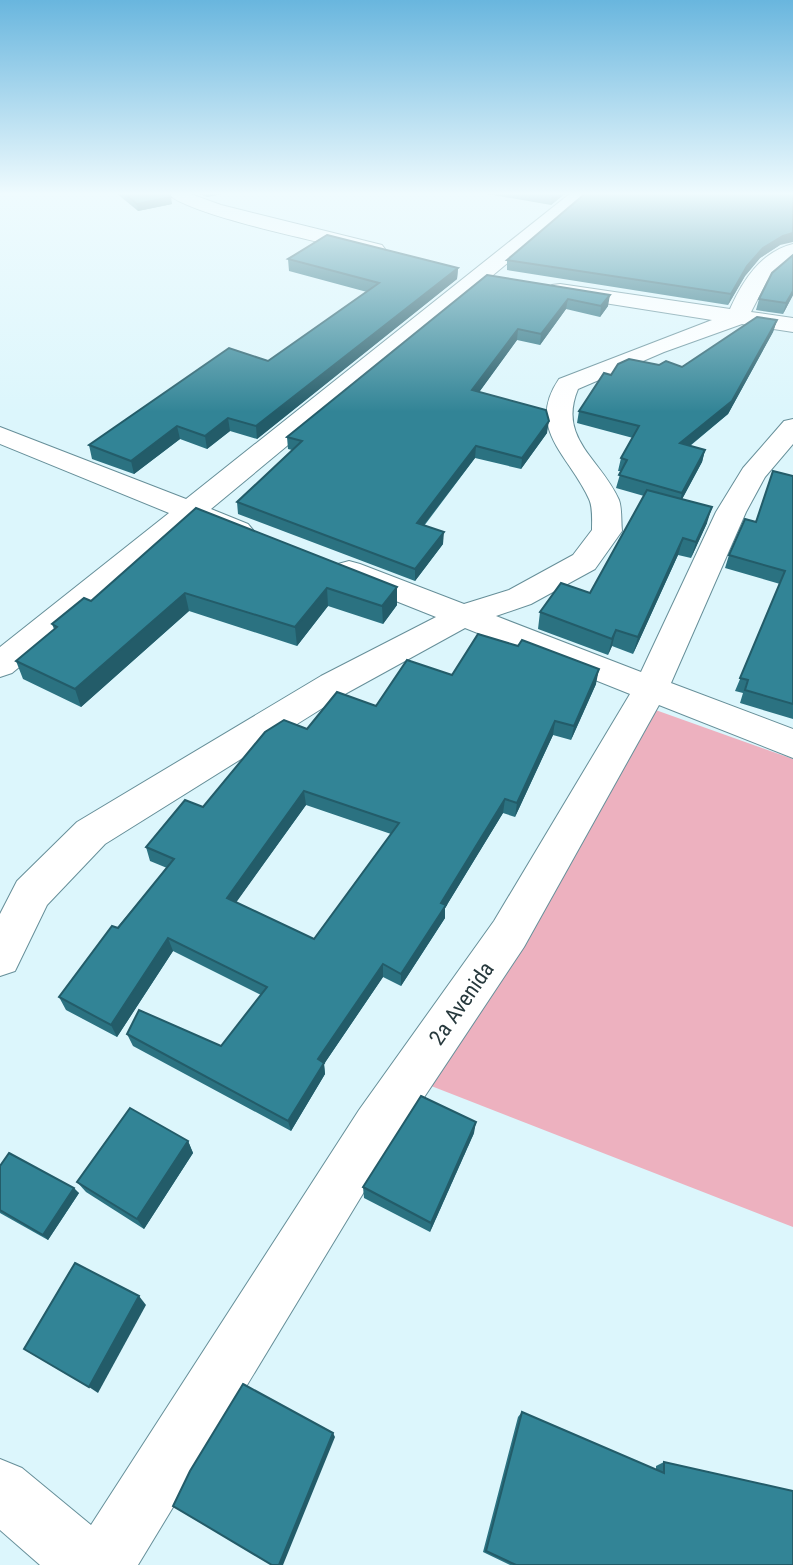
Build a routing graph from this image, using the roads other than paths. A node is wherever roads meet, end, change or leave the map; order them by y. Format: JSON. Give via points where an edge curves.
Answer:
{"nodes":[{"id":1,"x":495,"y":265,"type":"edge"},
{"id":2,"x":768,"y":265,"type":"edge"},
{"id":3,"x":453,"y":269,"type":"edge"},
{"id":4,"x":482,"y":276,"type":"junction"},
{"id":5,"x":510,"y":281,"type":"edge"},
{"id":6,"x":538,"y":286,"type":"edge"},
{"id":7,"x":738,"y":318,"type":"junction"},
{"id":8,"x":793,"y":325,"type":"edge"},
{"id":9,"x":793,"y":427,"type":"edge"},
{"id":10,"x":0,"y":435,"type":"edge"},
{"id":11,"x":189,"y":511,"type":"junction"},
{"id":12,"x":273,"y":542,"type":"edge"},
{"id":13,"x":315,"y":558,"type":"edge"},
{"id":14,"x":465,"y":615,"type":"junction"},
{"id":15,"x":0,"y":665,"type":"edge"},
{"id":16,"x":650,"y":690,"type":"junction"},
{"id":17,"x":793,"y":744,"type":"edge"},
{"id":18,"x":0,"y":957,"type":"edge"},
{"id":19,"x":0,"y":1490,"type":"edge"},
{"id":20,"x":89,"y":1565,"type":"edge"},
{"id":21,"x":102,"y":1565,"type":"edge"}],
"edges":[{"from":1,"to":4,"type":"street"},
{"from":2,"to":7,"type":"street","via":[[749,287]]},
{"from":3,"to":4,"type":"street"},
{"from":4,"to":5,"type":"street"},
{"from":4,"to":11,"type":"street"},
{"from":6,"to":7,"type":"street"},
{"from":7,"to":8,"type":"street"},
{"from":7,"to":14,"type":"street","via":[[568,384],[558,407],[565,441],[605,501],[607,531],[584,562],[520,597]]},
{"from":9,"to":16,"type":"street","name":"2a Avenida","via":[[753,474],[731,512]]},
{"from":10,"to":11,"type":"street"},
{"from":11,"to":12,"type":"street"},
{"from":11,"to":15,"type":"street"},
{"from":13,"to":14,"type":"street"},
{"from":14,"to":16,"type":"street"},
{"from":14,"to":18,"type":"street","via":[[333,685],[91,833],[32,893]]},
{"from":16,"to":17,"type":"street"},
{"from":16,"to":21,"type":"street","name":"2a Avenida","via":[[509,934],[376,1127]]},
{"from":19,"to":20,"type":"street"}]}
